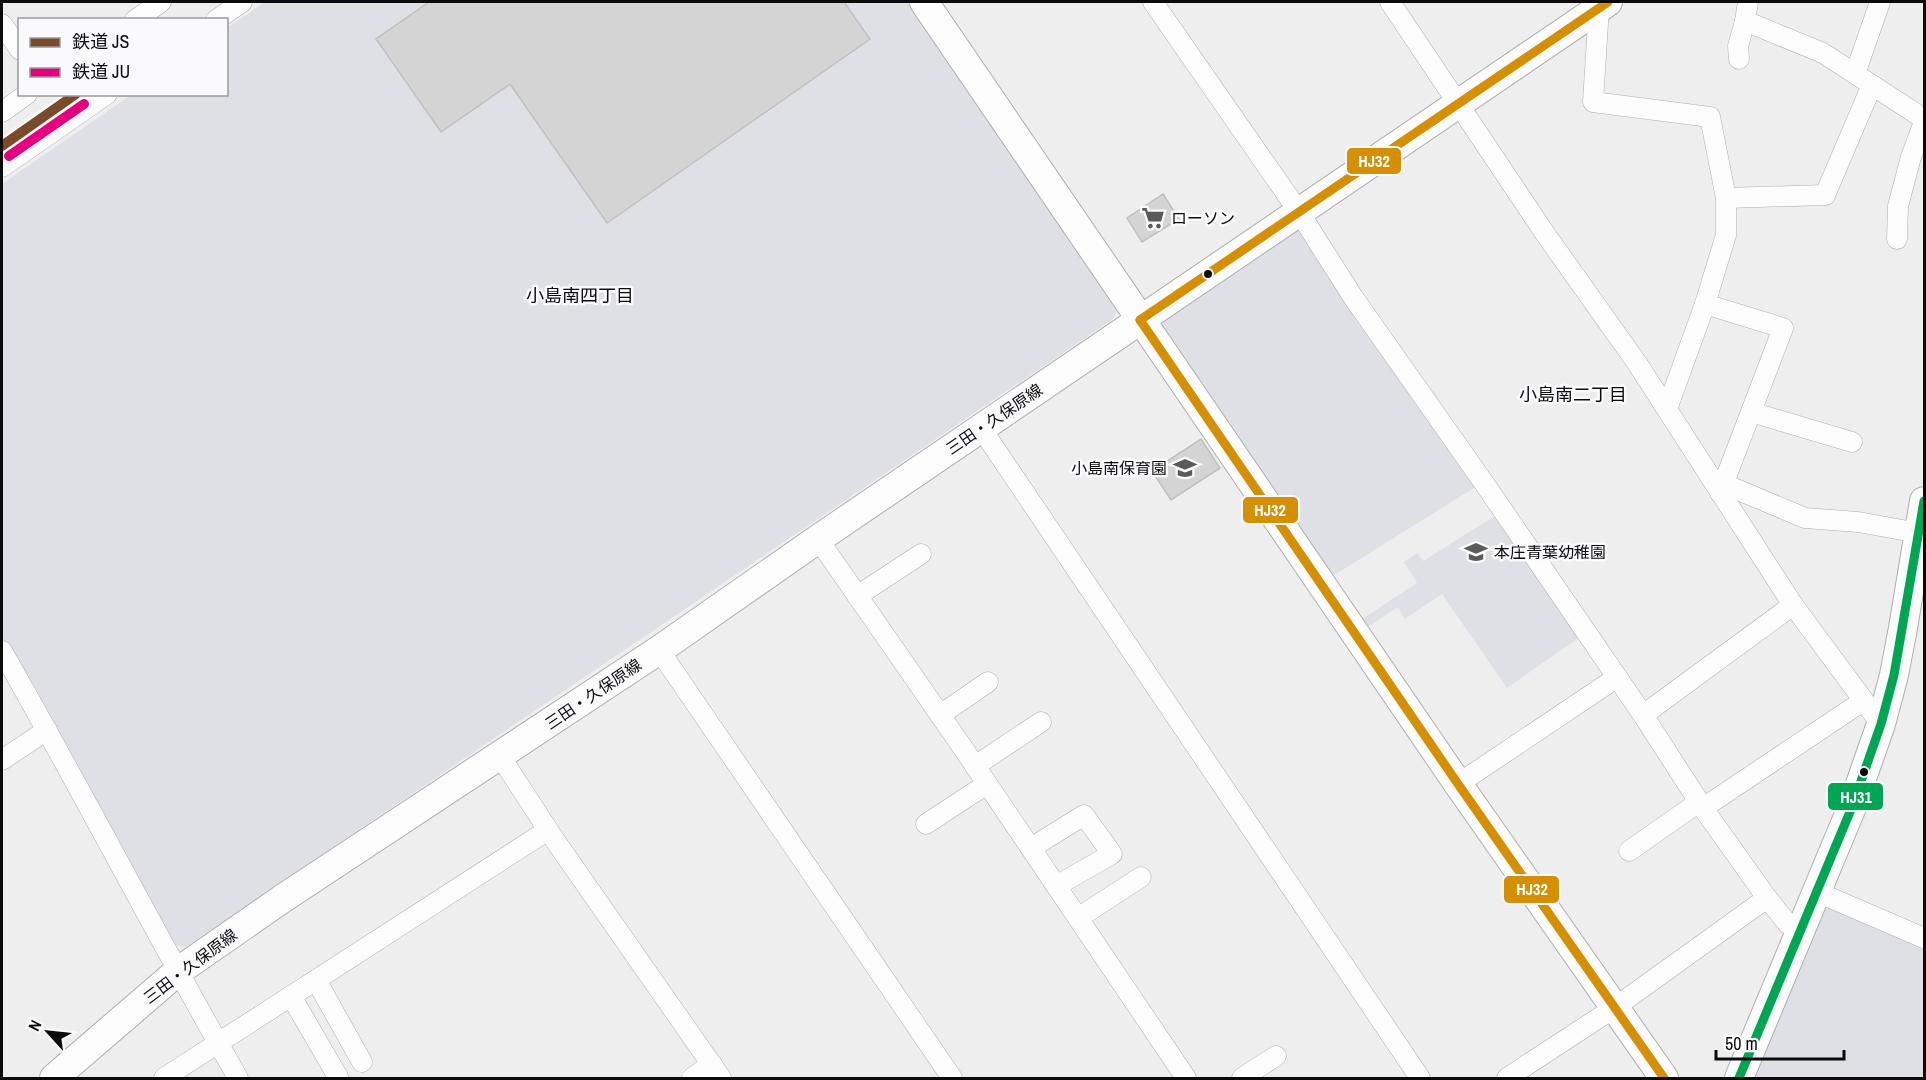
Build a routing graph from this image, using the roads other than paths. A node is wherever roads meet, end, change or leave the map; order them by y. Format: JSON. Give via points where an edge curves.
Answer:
{"nodes":[{"id":1,"x":161,"y":2,"type":"edge"},
{"id":2,"x":243,"y":2,"type":"edge"},
{"id":3,"x":924,"y":2,"type":"edge"},
{"id":4,"x":1153,"y":2,"type":"edge"},
{"id":5,"x":1390,"y":2,"type":"edge"},
{"id":6,"x":1880,"y":2,"type":"edge"},
{"id":7,"x":1604,"y":4,"type":"edge"},
{"id":8,"x":1747,"y":11,"type":"edge"},
{"id":9,"x":138,"y":18,"type":"edge"},
{"id":10,"x":219,"y":18,"type":"edge"},
{"id":11,"x":2,"y":24,"type":"edge"},
{"id":12,"x":18,"y":47,"type":"edge"},
{"id":13,"x":1738,"y":59,"type":"dead end"},
{"id":14,"x":1855,"y":74,"type":"junction"},
{"id":15,"x":1872,"y":85,"type":"junction"},
{"id":16,"x":24,"y":96,"type":"edge"},
{"id":17,"x":104,"y":96,"type":"edge"},
{"id":18,"x":1458,"y":104,"type":"junction"},
{"id":19,"x":2,"y":112,"type":"edge"},
{"id":20,"x":1924,"y":121,"type":"edge"},
{"id":21,"x":2,"y":167,"type":"edge"},
{"id":22,"x":1726,"y":198,"type":"junction"},
{"id":23,"x":1299,"y":212,"type":"junction"},
{"id":24,"x":1897,"y":239,"type":"dead end"},
{"id":25,"x":1705,"y":304,"type":"junction"},
{"id":26,"x":1140,"y":320,"type":"junction"},
{"id":27,"x":1667,"y":409,"type":"junction"},
{"id":28,"x":1751,"y":412,"type":"junction"},
{"id":29,"x":981,"y":428,"type":"junction"},
{"id":30,"x":1852,"y":442,"type":"dead end"},
{"id":31,"x":1722,"y":488,"type":"junction"},
{"id":32,"x":1924,"y":501,"type":"edge"},
{"id":33,"x":1919,"y":533,"type":"junction"},
{"id":34,"x":818,"y":539,"type":"junction"},
{"id":35,"x":921,"y":554,"type":"dead end"},
{"id":36,"x":857,"y":596,"type":"junction"},
{"id":37,"x":1793,"y":605,"type":"junction"},
{"id":38,"x":2,"y":651,"type":"edge"},
{"id":39,"x":659,"y":651,"type":"junction"},
{"id":40,"x":1616,"y":678,"type":"junction"},
{"id":41,"x":988,"y":682,"type":"dead end"},
{"id":42,"x":1863,"y":701,"type":"junction"},
{"id":43,"x":940,"y":715,"type":"junction"},
{"id":44,"x":1643,"y":716,"type":"junction"},
{"id":45,"x":1041,"y":722,"type":"dead end"},
{"id":46,"x":1881,"y":724,"type":"junction"},
{"id":47,"x":47,"y":730,"type":"junction"},
{"id":48,"x":500,"y":756,"type":"junction"},
{"id":49,"x":2,"y":760,"type":"edge"},
{"id":50,"x":975,"y":766,"type":"junction"},
{"id":51,"x":987,"y":784,"type":"junction"},
{"id":52,"x":1458,"y":784,"type":"junction"},
{"id":53,"x":1701,"y":805,"type":"junction"},
{"id":54,"x":926,"y":824,"type":"dead end"},
{"id":55,"x":548,"y":830,"type":"junction"},
{"id":56,"x":1031,"y":848,"type":"junction"},
{"id":57,"x":1629,"y":851,"type":"dead end"},
{"id":58,"x":1141,"y":877,"type":"dead end"},
{"id":59,"x":1056,"y":886,"type":"junction"},
{"id":60,"x":1817,"y":892,"type":"junction"},
{"id":61,"x":1767,"y":898,"type":"junction"},
{"id":62,"x":1078,"y":918,"type":"junction"},
{"id":63,"x":1801,"y":931,"type":"junction"},
{"id":64,"x":1924,"y":938,"type":"edge"},
{"id":65,"x":177,"y":972,"type":"junction"},
{"id":66,"x":316,"y":980,"type":"junction"},
{"id":67,"x":291,"y":996,"type":"junction"},
{"id":68,"x":1614,"y":1008,"type":"junction"},
{"id":69,"x":218,"y":1044,"type":"junction"},
{"id":70,"x":1276,"y":1056,"type":"dead end"},
{"id":71,"x":362,"y":1062,"type":"dead end"},
{"id":72,"x":716,"y":1071,"type":"edge"},
{"id":73,"x":338,"y":1077,"type":"edge"},
{"id":74,"x":54,"y":1078,"type":"edge"},
{"id":75,"x":164,"y":1078,"type":"edge"},
{"id":76,"x":238,"y":1078,"type":"edge"},
{"id":77,"x":692,"y":1078,"type":"edge"},
{"id":78,"x":952,"y":1078,"type":"edge"},
{"id":79,"x":1186,"y":1078,"type":"edge"},
{"id":80,"x":1242,"y":1078,"type":"edge"},
{"id":81,"x":1420,"y":1078,"type":"edge"},
{"id":82,"x":1507,"y":1078,"type":"edge"},
{"id":83,"x":1664,"y":1078,"type":"edge"},
{"id":84,"x":1739,"y":1078,"type":"edge"}],
"edges":[{"from":1,"to":9,"type":"street"},
{"from":2,"to":10,"type":"street"},
{"from":3,"to":26,"type":"street"},
{"from":4,"to":23,"type":"street"},
{"from":5,"to":18,"type":"street"},
{"from":6,"to":14,"type":"street"},
{"from":7,"to":18,"type":"street","name":"三田・久保原線"},
{"from":7,"to":22,"type":"street","via":[[1593,102],[1710,117]]},
{"from":8,"to":13,"type":"street"},
{"from":8,"to":14,"type":"street"},
{"from":11,"to":12,"type":"street"},
{"from":14,"to":15,"type":"street"},
{"from":15,"to":20,"type":"street"},
{"from":15,"to":22,"type":"street","via":[[1825,195]]},
{"from":16,"to":19,"type":"street"},
{"from":17,"to":21,"type":"street"},
{"from":18,"to":23,"type":"street","name":"三田・久保原線"},
{"from":18,"to":27,"type":"street"},
{"from":20,"to":24,"type":"street","via":[[1898,206]]},
{"from":22,"to":25,"type":"street","via":[[1726,235]]},
{"from":23,"to":26,"type":"street","name":"三田・久保原線"},
{"from":23,"to":40,"type":"street","via":[[1353,297]]},
{"from":25,"to":27,"type":"street"},
{"from":25,"to":28,"type":"street","via":[[1783,328]]},
{"from":26,"to":29,"type":"street","name":"三田・久保原線"},
{"from":26,"to":52,"type":"street"},
{"from":27,"to":31,"type":"street"},
{"from":28,"to":30,"type":"street"},
{"from":28,"to":31,"type":"street"},
{"from":29,"to":34,"type":"street","name":"三田・久保原線"},
{"from":29,"to":81,"type":"street"},
{"from":31,"to":33,"type":"street","via":[[1805,518]]},
{"from":31,"to":37,"type":"street"},
{"from":32,"to":33,"type":"street"},
{"from":33,"to":46,"type":"street","via":[[1901,640]]},
{"from":34,"to":36,"type":"street"},
{"from":34,"to":39,"type":"street","name":"三田・久保原線"},
{"from":35,"to":36,"type":"street"},
{"from":36,"to":43,"type":"street"},
{"from":37,"to":42,"type":"street"},
{"from":37,"to":44,"type":"street"},
{"from":38,"to":47,"type":"street"},
{"from":39,"to":48,"type":"street","name":"三田・久保原線"},
{"from":39,"to":78,"type":"street"},
{"from":40,"to":44,"type":"street"},
{"from":40,"to":52,"type":"street"},
{"from":41,"to":43,"type":"street"},
{"from":42,"to":46,"type":"street"},
{"from":42,"to":53,"type":"street"},
{"from":43,"to":50,"type":"street"},
{"from":44,"to":53,"type":"street"},
{"from":45,"to":50,"type":"street"},
{"from":46,"to":60,"type":"street"},
{"from":47,"to":49,"type":"street"},
{"from":47,"to":65,"type":"street"},
{"from":48,"to":55,"type":"street"},
{"from":48,"to":65,"type":"street","name":"三田・久保原線"},
{"from":50,"to":51,"type":"street"},
{"from":51,"to":54,"type":"street"},
{"from":51,"to":56,"type":"street"},
{"from":52,"to":68,"type":"street"},
{"from":53,"to":57,"type":"street"},
{"from":53,"to":61,"type":"street"},
{"from":55,"to":66,"type":"street"},
{"from":55,"to":72,"type":"street"},
{"from":56,"to":59,"type":"street"},
{"from":56,"to":59,"type":"street","via":[[1084,815],[1112,854]]},
{"from":58,"to":62,"type":"street"},
{"from":59,"to":62,"type":"street"},
{"from":60,"to":63,"type":"street"},
{"from":60,"to":64,"type":"street"},
{"from":61,"to":63,"type":"street","via":[[1788,924]]},
{"from":61,"to":68,"type":"street"},
{"from":62,"to":79,"type":"street"},
{"from":63,"to":84,"type":"street"},
{"from":65,"to":69,"type":"street"},
{"from":65,"to":74,"type":"street","name":"三田・久保原線"},
{"from":66,"to":67,"type":"street"},
{"from":66,"to":71,"type":"street"},
{"from":67,"to":69,"type":"street"},
{"from":67,"to":73,"type":"street"},
{"from":68,"to":82,"type":"street"},
{"from":68,"to":83,"type":"street"},
{"from":69,"to":75,"type":"street"},
{"from":69,"to":76,"type":"street"},
{"from":70,"to":80,"type":"street"},
{"from":72,"to":77,"type":"street"}]}
